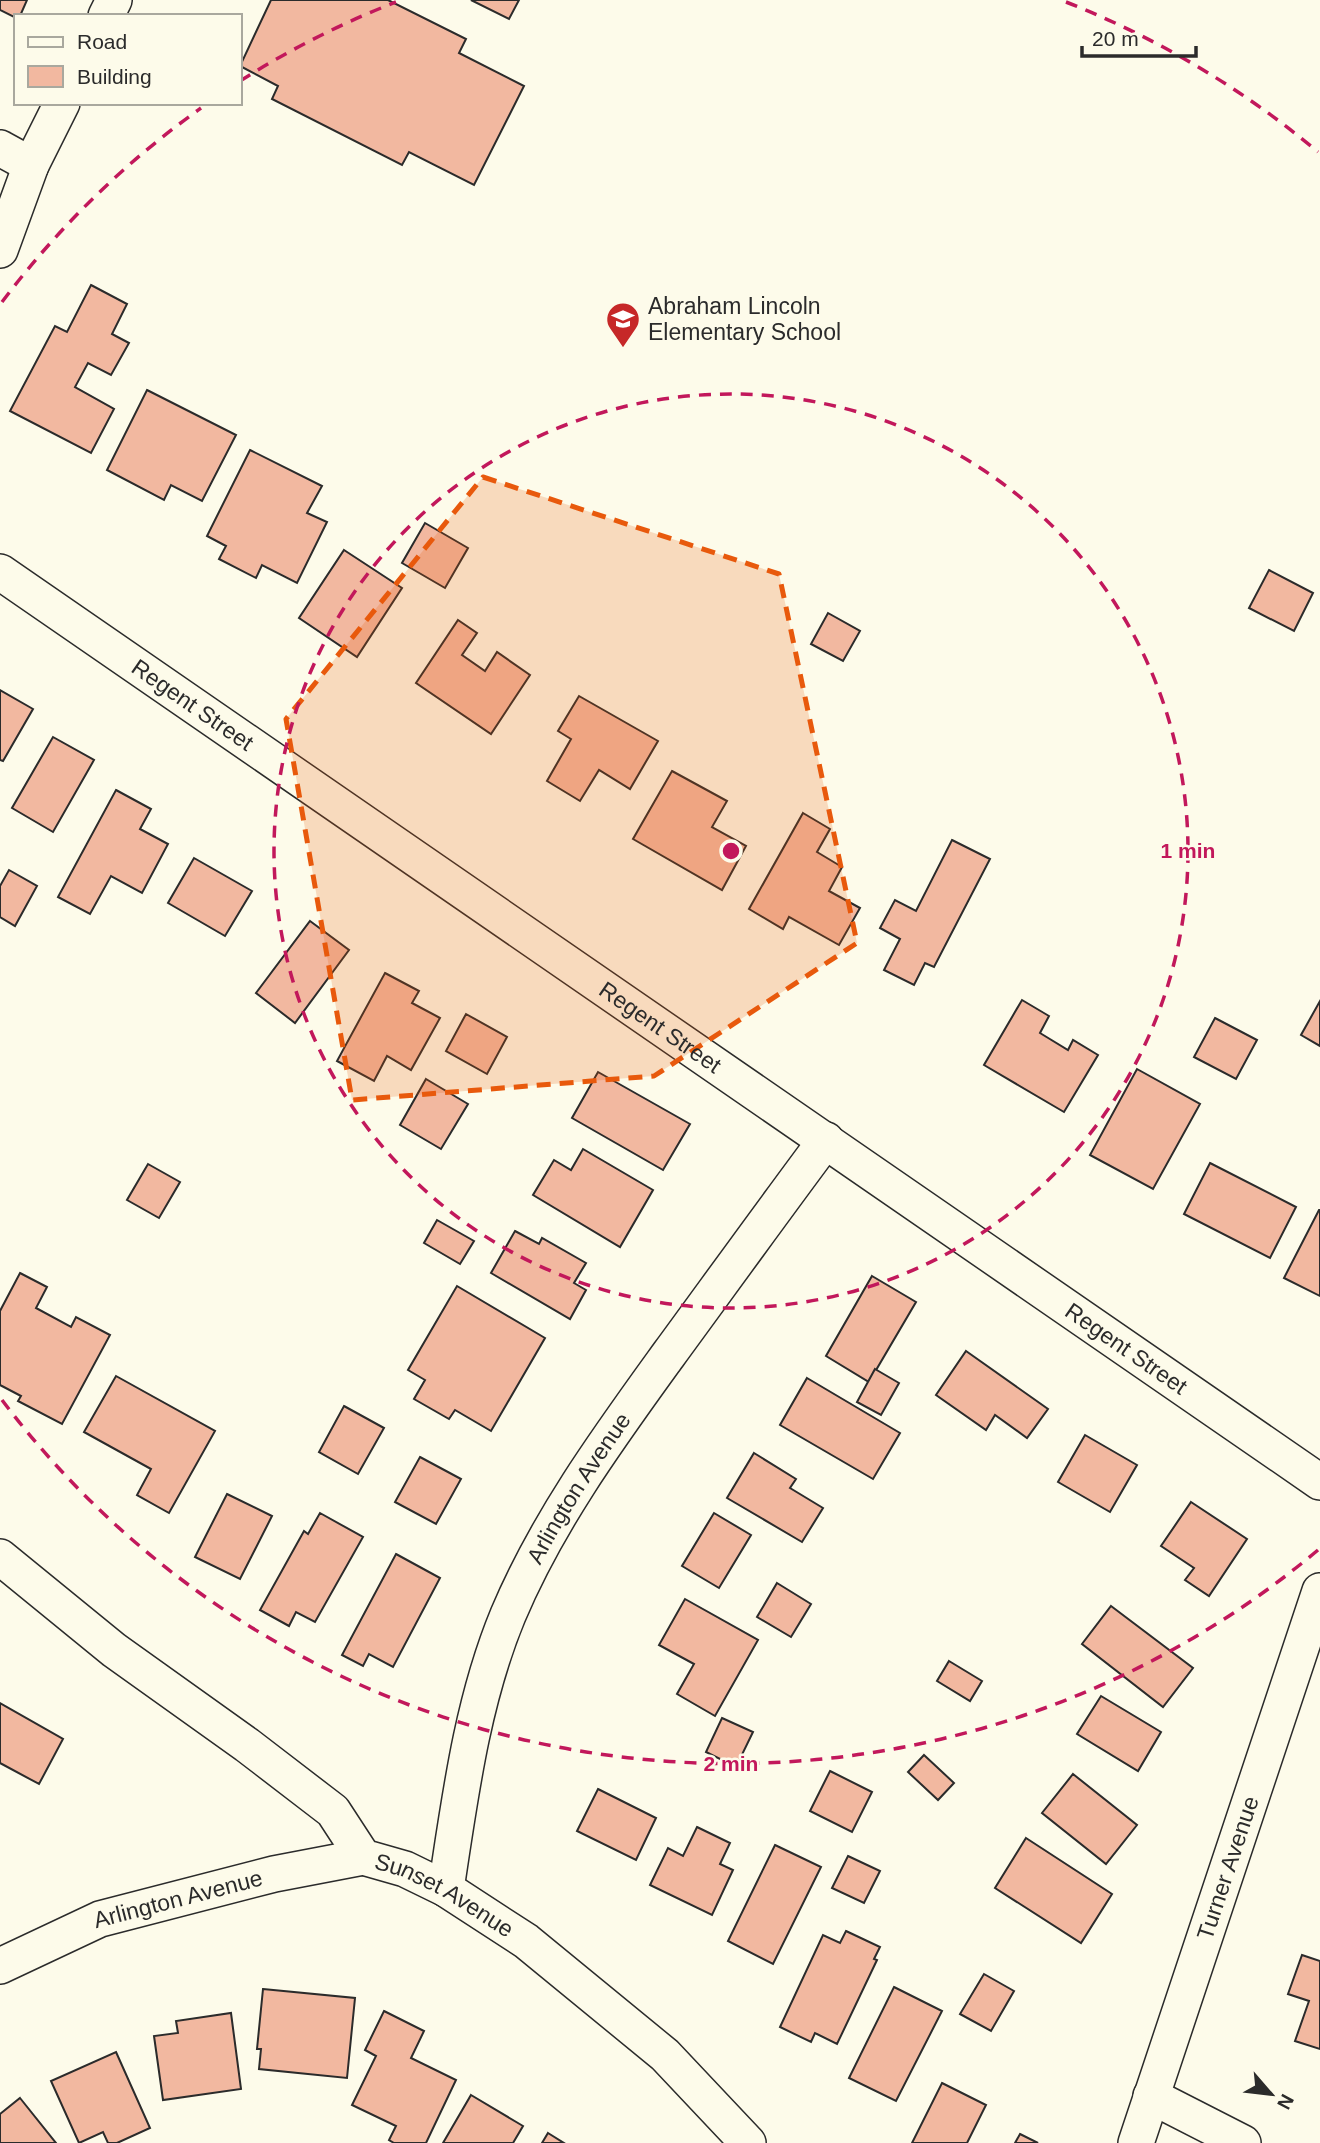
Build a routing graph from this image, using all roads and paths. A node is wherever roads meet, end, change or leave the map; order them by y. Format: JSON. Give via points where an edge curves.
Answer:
{"nodes":[{"id":1,"x":61,"y":105,"type":"edge"},
{"id":2,"x":0,"y":148,"type":"edge"},
{"id":3,"x":31,"y":165,"type":"junction"},
{"id":4,"x":0,"y":250,"type":"edge"},
{"id":5,"x":0,"y":572,"type":"edge"},
{"id":6,"x":826,"y":1140,"type":"junction"},
{"id":7,"x":1320,"y":1482,"type":"edge"},
{"id":8,"x":0,"y":1557,"type":"edge"},
{"id":9,"x":1320,"y":1591,"type":"edge"},
{"id":10,"x":363,"y":1857,"type":"junction"},
{"id":11,"x":446,"y":1889,"type":"junction"},
{"id":12,"x":0,"y":1966,"type":"edge"},
{"id":13,"x":1151,"y":2096,"type":"junction"},
{"id":14,"x":748,"y":2143,"type":"edge"},
{"id":15,"x":1136,"y":2143,"type":"edge"},
{"id":16,"x":1243,"y":2143,"type":"edge"}],
"edges":[{"from":1,"to":3,"type":"street"},
{"from":2,"to":3,"type":"street"},
{"from":3,"to":4,"type":"street"},
{"from":5,"to":6,"type":"street","name":"Regent Street"},
{"from":6,"to":7,"type":"street","name":"Regent Street"},
{"from":6,"to":11,"type":"street","name":"Arlington Avenue","via":[[614,1430],[548,1532],[508,1615],[490,1666],[466,1762]]},
{"from":8,"to":10,"type":"street","name":"Sunset Avenue","via":[[114,1650],[333,1811]]},
{"from":9,"to":13,"type":"street","name":"Turner Avenue"},
{"from":10,"to":11,"type":"street","name":"Sunset Avenue","via":[[405,1869]]},
{"from":10,"to":12,"type":"street","name":"Arlington Avenue","via":[[274,1874],[100,1919]]},
{"from":11,"to":14,"type":"street","name":"Sunset Avenue","via":[[526,1941],[665,2055]]},
{"from":13,"to":15,"type":"street","name":"Turner Avenue"},
{"from":13,"to":16,"type":"street"}]}
